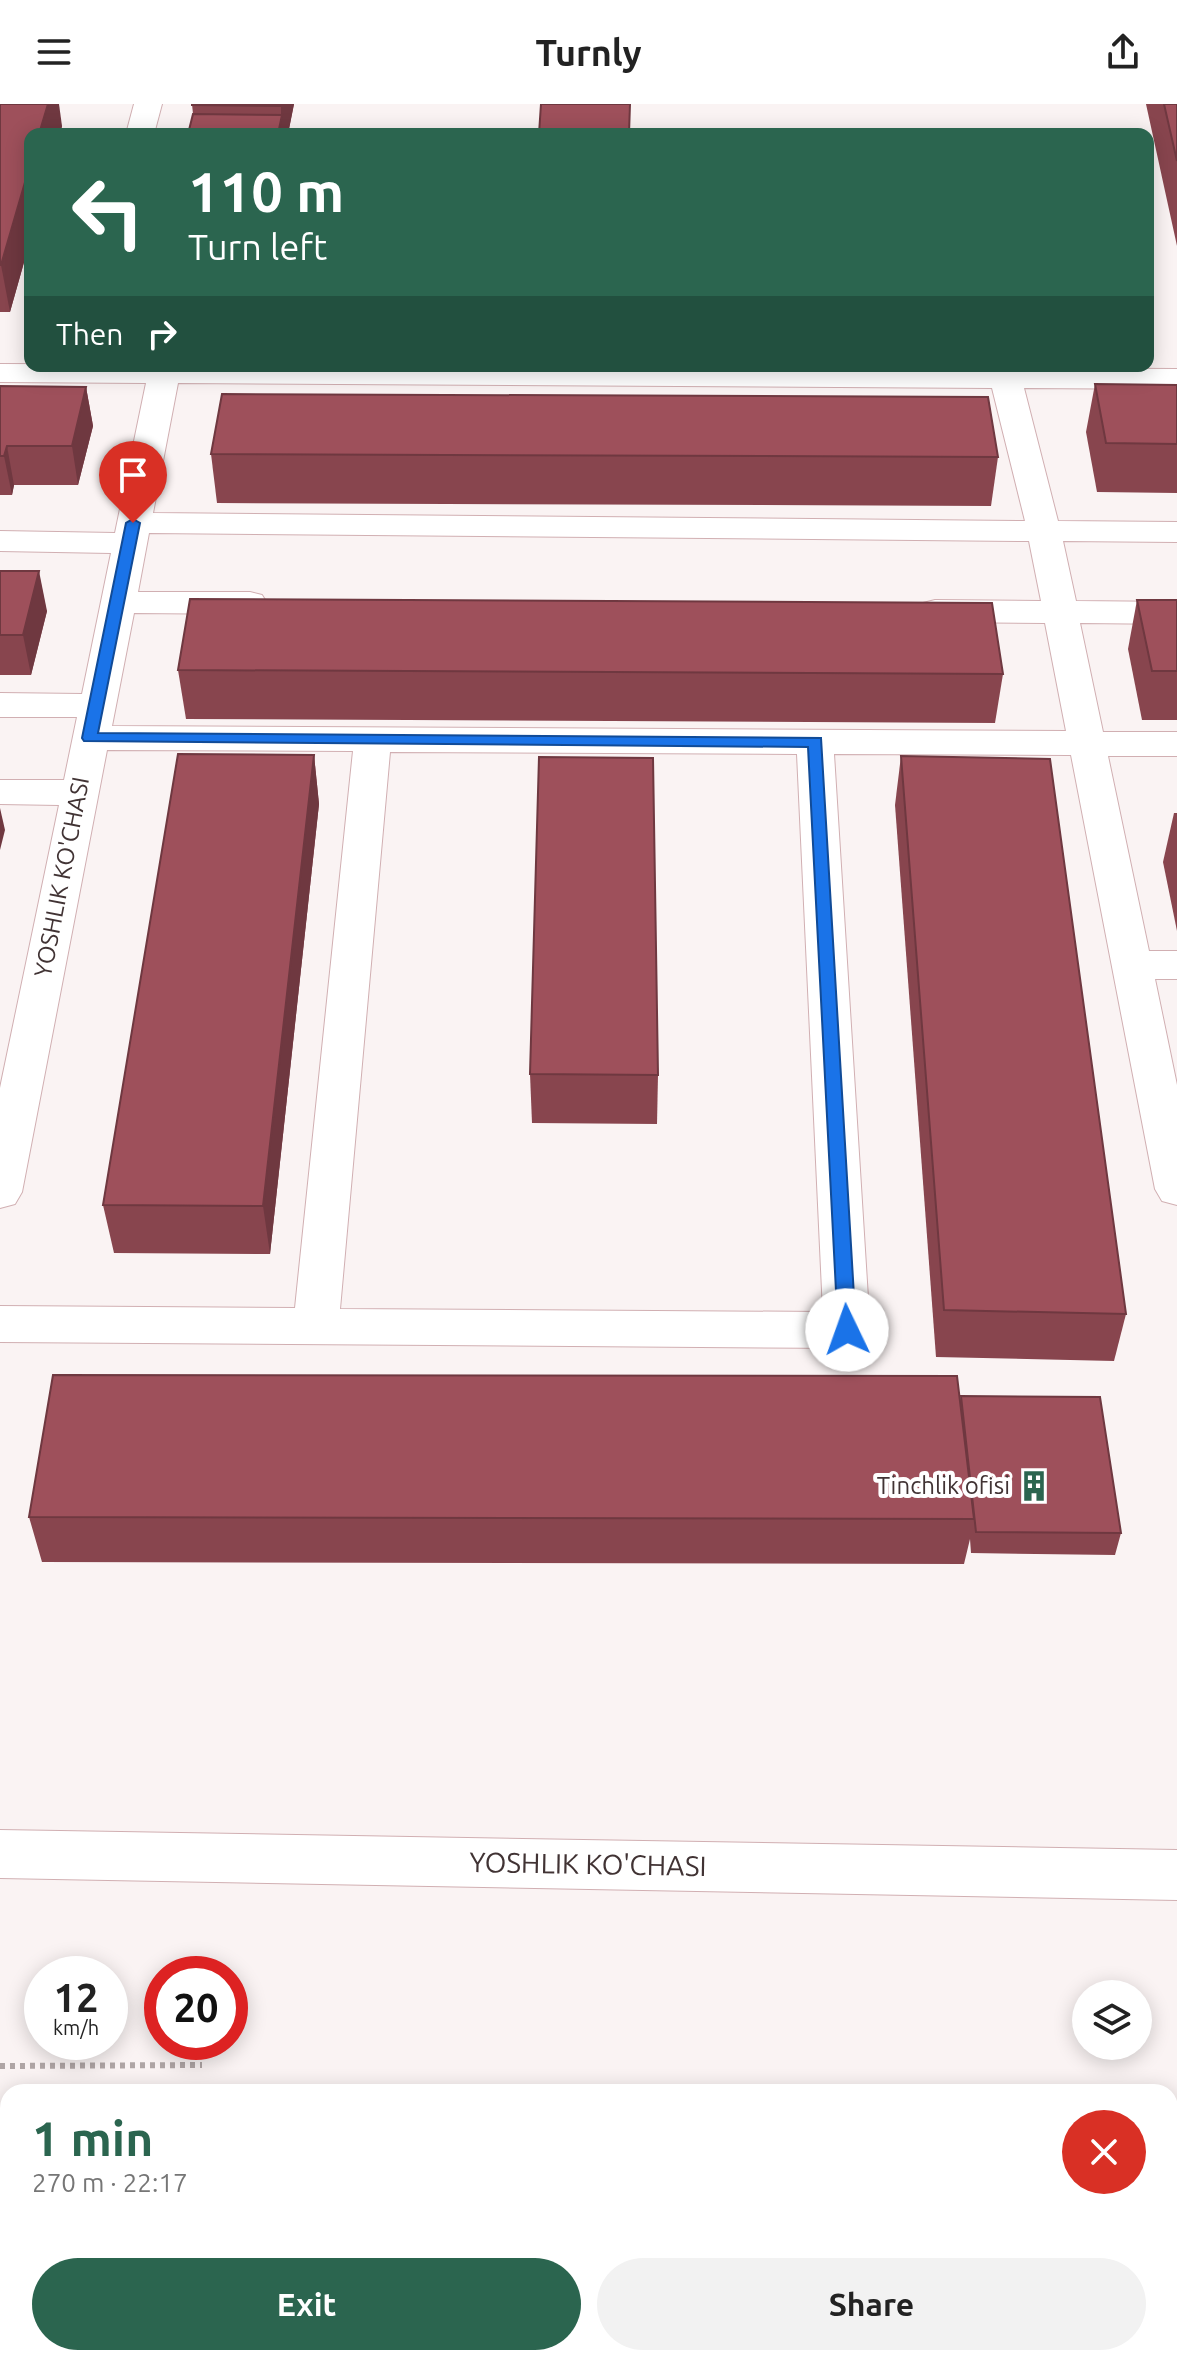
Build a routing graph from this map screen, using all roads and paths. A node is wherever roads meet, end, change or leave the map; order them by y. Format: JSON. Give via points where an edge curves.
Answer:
{"nodes":[{"id":1,"x":148,"y":104,"type":"edge"},
{"id":2,"x":142,"y":128,"type":"edge"},
{"id":3,"x":25,"y":372,"type":"edge"},
{"id":4,"x":120,"y":372,"type":"edge"},
{"id":5,"x":0,"y":373,"type":"edge"},
{"id":6,"x":164,"y":374,"type":"junction"},
{"id":7,"x":1006,"y":378,"type":"junction"},
{"id":8,"x":1177,"y":379,"type":"edge"},
{"id":9,"x":1044,"y":531,"type":"junction"},
{"id":10,"x":1177,"y":532,"type":"edge"},
{"id":11,"x":131,"y":533,"type":"junction"},
{"id":12,"x":0,"y":541,"type":"edge"},
{"id":13,"x":117,"y":602,"type":"junction"},
{"id":14,"x":277,"y":603,"type":"edge"},
{"id":15,"x":900,"y":610,"type":"edge"},
{"id":16,"x":1060,"y":612,"type":"junction"},
{"id":17,"x":1177,"y":613,"type":"edge"},
{"id":18,"x":0,"y":705,"type":"edge"},
{"id":19,"x":93,"y":722,"type":"junction"},
{"id":20,"x":373,"y":739,"type":"junction"},
{"id":21,"x":815,"y":742,"type":"junction"},
{"id":22,"x":1087,"y":743,"type":"junction"},
{"id":23,"x":1177,"y":744,"type":"edge"},
{"id":24,"x":0,"y":792,"type":"edge"},
{"id":25,"x":79,"y":793,"type":"junction"},
{"id":26,"x":1131,"y":965,"type":"junction"},
{"id":27,"x":1177,"y":965,"type":"edge"},
{"id":28,"x":1177,"y":1189,"type":"edge"},
{"id":29,"x":0,"y":1192,"type":"edge"},
{"id":30,"x":0,"y":1324,"type":"edge"},
{"id":31,"x":316,"y":1327,"type":"junction"},
{"id":32,"x":0,"y":1854,"type":"edge"},
{"id":33,"x":1177,"y":1875,"type":"edge"},
{"id":34,"x":202,"y":2065,"type":"dead end"},
{"id":35,"x":0,"y":2066,"type":"edge"}],
"edges":[{"from":1,"to":2,"type":"street"},
{"from":3,"to":5,"type":"street"},
{"from":4,"to":6,"type":"street"},
{"from":6,"to":7,"type":"street"},
{"from":6,"to":11,"type":"street","name":"YOSHLIK KO'CHASI"},
{"from":7,"to":8,"type":"street"},
{"from":7,"to":9,"type":"street"},
{"from":9,"to":10,"type":"street"},
{"from":9,"to":11,"type":"street"},
{"from":9,"to":16,"type":"street"},
{"from":11,"to":12,"type":"street"},
{"from":11,"to":13,"type":"street","name":"YOSHLIK KO'CHASI"},
{"from":13,"to":14,"type":"street"},
{"from":13,"to":19,"type":"street","name":"YOSHLIK KO'CHASI"},
{"from":15,"to":16,"type":"street"},
{"from":16,"to":17,"type":"street"},
{"from":16,"to":22,"type":"street"},
{"from":18,"to":19,"type":"street"},
{"from":19,"to":20,"type":"street"},
{"from":19,"to":25,"type":"street","name":"YOSHLIK KO'CHASI"},
{"from":20,"to":21,"type":"street"},
{"from":20,"to":31,"type":"street"},
{"from":21,"to":22,"type":"street"},
{"from":21,"to":31,"type":"street","via":[[847,1330]]},
{"from":22,"to":23,"type":"street"},
{"from":22,"to":26,"type":"street"},
{"from":24,"to":25,"type":"street"},
{"from":25,"to":29,"type":"street","name":"YOSHLIK KO'CHASI"},
{"from":26,"to":27,"type":"street"},
{"from":26,"to":28,"type":"street"},
{"from":30,"to":31,"type":"street"},
{"from":32,"to":33,"type":"street","name":"YOSHLIK KO'CHASI"},
{"from":34,"to":35,"type":"path"}]}
